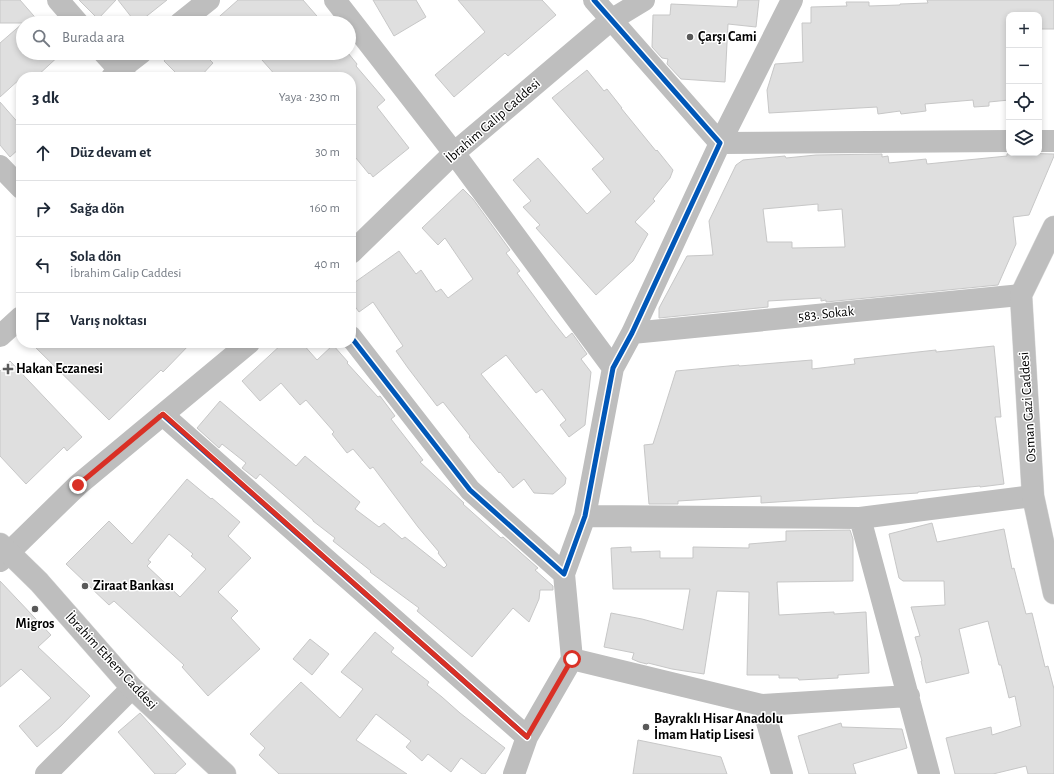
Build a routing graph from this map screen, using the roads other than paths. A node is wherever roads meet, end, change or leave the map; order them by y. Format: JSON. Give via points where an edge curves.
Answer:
{"nodes":[{"id":1,"x":58,"y":0,"type":"edge"},
{"id":2,"x":209,"y":0,"type":"edge"},
{"id":3,"x":335,"y":0,"type":"edge"},
{"id":4,"x":594,"y":0,"type":"edge"},
{"id":5,"x":644,"y":0,"type":"edge"},
{"id":6,"x":792,"y":0,"type":"edge"},
{"id":7,"x":72,"y":16,"type":"edge"},
{"id":8,"x":189,"y":16,"type":"edge"},
{"id":9,"x":347,"y":16,"type":"edge"},
{"id":10,"x":611,"y":20,"type":"junction"},
{"id":11,"x":356,"y":27,"type":"edge"},
{"id":12,"x":109,"y":60,"type":"edge"},
{"id":13,"x":134,"y":60,"type":"edge"},
{"id":14,"x":117,"y":72,"type":"edge"},
{"id":15,"x":122,"y":72,"type":"edge"},
{"id":16,"x":1006,"y":141,"type":"edge"},
{"id":17,"x":1042,"y":141,"type":"edge"},
{"id":18,"x":1054,"y":141,"type":"edge"},
{"id":19,"x":720,"y":143,"type":"junction"},
{"id":20,"x":454,"y":153,"type":"junction"},
{"id":21,"x":1054,"y":227,"type":"edge"},
{"id":22,"x":356,"y":248,"type":"edge"},
{"id":23,"x":1020,"y":295,"type":"junction"},
{"id":24,"x":16,"y":322,"type":"edge"},
{"id":25,"x":632,"y":333,"type":"junction"},
{"id":26,"x":0,"y":336,"type":"edge"},
{"id":27,"x":356,"y":343,"type":"edge"},
{"id":28,"x":243,"y":348,"type":"edge"},
{"id":29,"x":613,"y":368,"type":"junction"},
{"id":30,"x":163,"y":414,"type":"junction"},
{"id":31,"x":1034,"y":496,"type":"junction"},
{"id":32,"x":585,"y":516,"type":"junction"},
{"id":33,"x":860,"y":518,"type":"junction"},
{"id":34,"x":3,"y":553,"type":"edge"},
{"id":35,"x":564,"y":574,"type":"junction"},
{"id":36,"x":1054,"y":593,"type":"edge"},
{"id":37,"x":572,"y":659,"type":"junction"},
{"id":38,"x":132,"y":688,"type":"junction"},
{"id":39,"x":909,"y":696,"type":"junction"},
{"id":40,"x":762,"y":705,"type":"junction"},
{"id":41,"x":527,"y":737,"type":"junction"},
{"id":42,"x":46,"y":774,"type":"edge"},
{"id":43,"x":225,"y":774,"type":"edge"},
{"id":44,"x":514,"y":774,"type":"edge"},
{"id":45,"x":782,"y":774,"type":"edge"},
{"id":46,"x":929,"y":774,"type":"edge"}],
"edges":[{"from":1,"to":7,"type":"street"},
{"from":2,"to":8,"type":"street"},
{"from":3,"to":9,"type":"street"},
{"from":4,"to":10,"type":"street"},
{"from":5,"to":10,"type":"street","name":"İbrahim Galip Caddesi"},
{"from":6,"to":19,"type":"street"},
{"from":10,"to":19,"type":"street"},
{"from":10,"to":20,"type":"street","name":"İbrahim Galip Caddesi"},
{"from":11,"to":20,"type":"street"},
{"from":12,"to":14,"type":"street"},
{"from":13,"to":15,"type":"street"},
{"from":16,"to":19,"type":"street"},
{"from":17,"to":18,"type":"street"},
{"from":19,"to":25,"type":"street"},
{"from":20,"to":22,"type":"street","name":"İbrahim Galip Caddesi"},
{"from":20,"to":29,"type":"street"},
{"from":21,"to":23,"type":"street"},
{"from":23,"to":25,"type":"street","name":"583. Sokak"},
{"from":23,"to":31,"type":"street","name":"Osman Gazi Caddesi"},
{"from":24,"to":26,"type":"street"},
{"from":25,"to":29,"type":"street"},
{"from":27,"to":35,"type":"street","via":[[470,490]]},
{"from":28,"to":30,"type":"street"},
{"from":29,"to":32,"type":"street"},
{"from":30,"to":34,"type":"street","via":[[78,485]]},
{"from":30,"to":41,"type":"street"},
{"from":31,"to":33,"type":"street"},
{"from":31,"to":36,"type":"street","name":"Osman Gazi Caddesi"},
{"from":32,"to":33,"type":"street"},
{"from":32,"to":35,"type":"street"},
{"from":33,"to":39,"type":"street"},
{"from":34,"to":38,"type":"street","name":"İbrahim Ethem Caddesi","via":[[39,582]]},
{"from":35,"to":37,"type":"street"},
{"from":37,"to":40,"type":"street"},
{"from":37,"to":41,"type":"street"},
{"from":38,"to":42,"type":"street"},
{"from":38,"to":43,"type":"street","name":"İbrahim Ethem Caddesi"},
{"from":39,"to":40,"type":"street"},
{"from":39,"to":46,"type":"street"},
{"from":40,"to":45,"type":"street"},
{"from":41,"to":44,"type":"street"}]}
